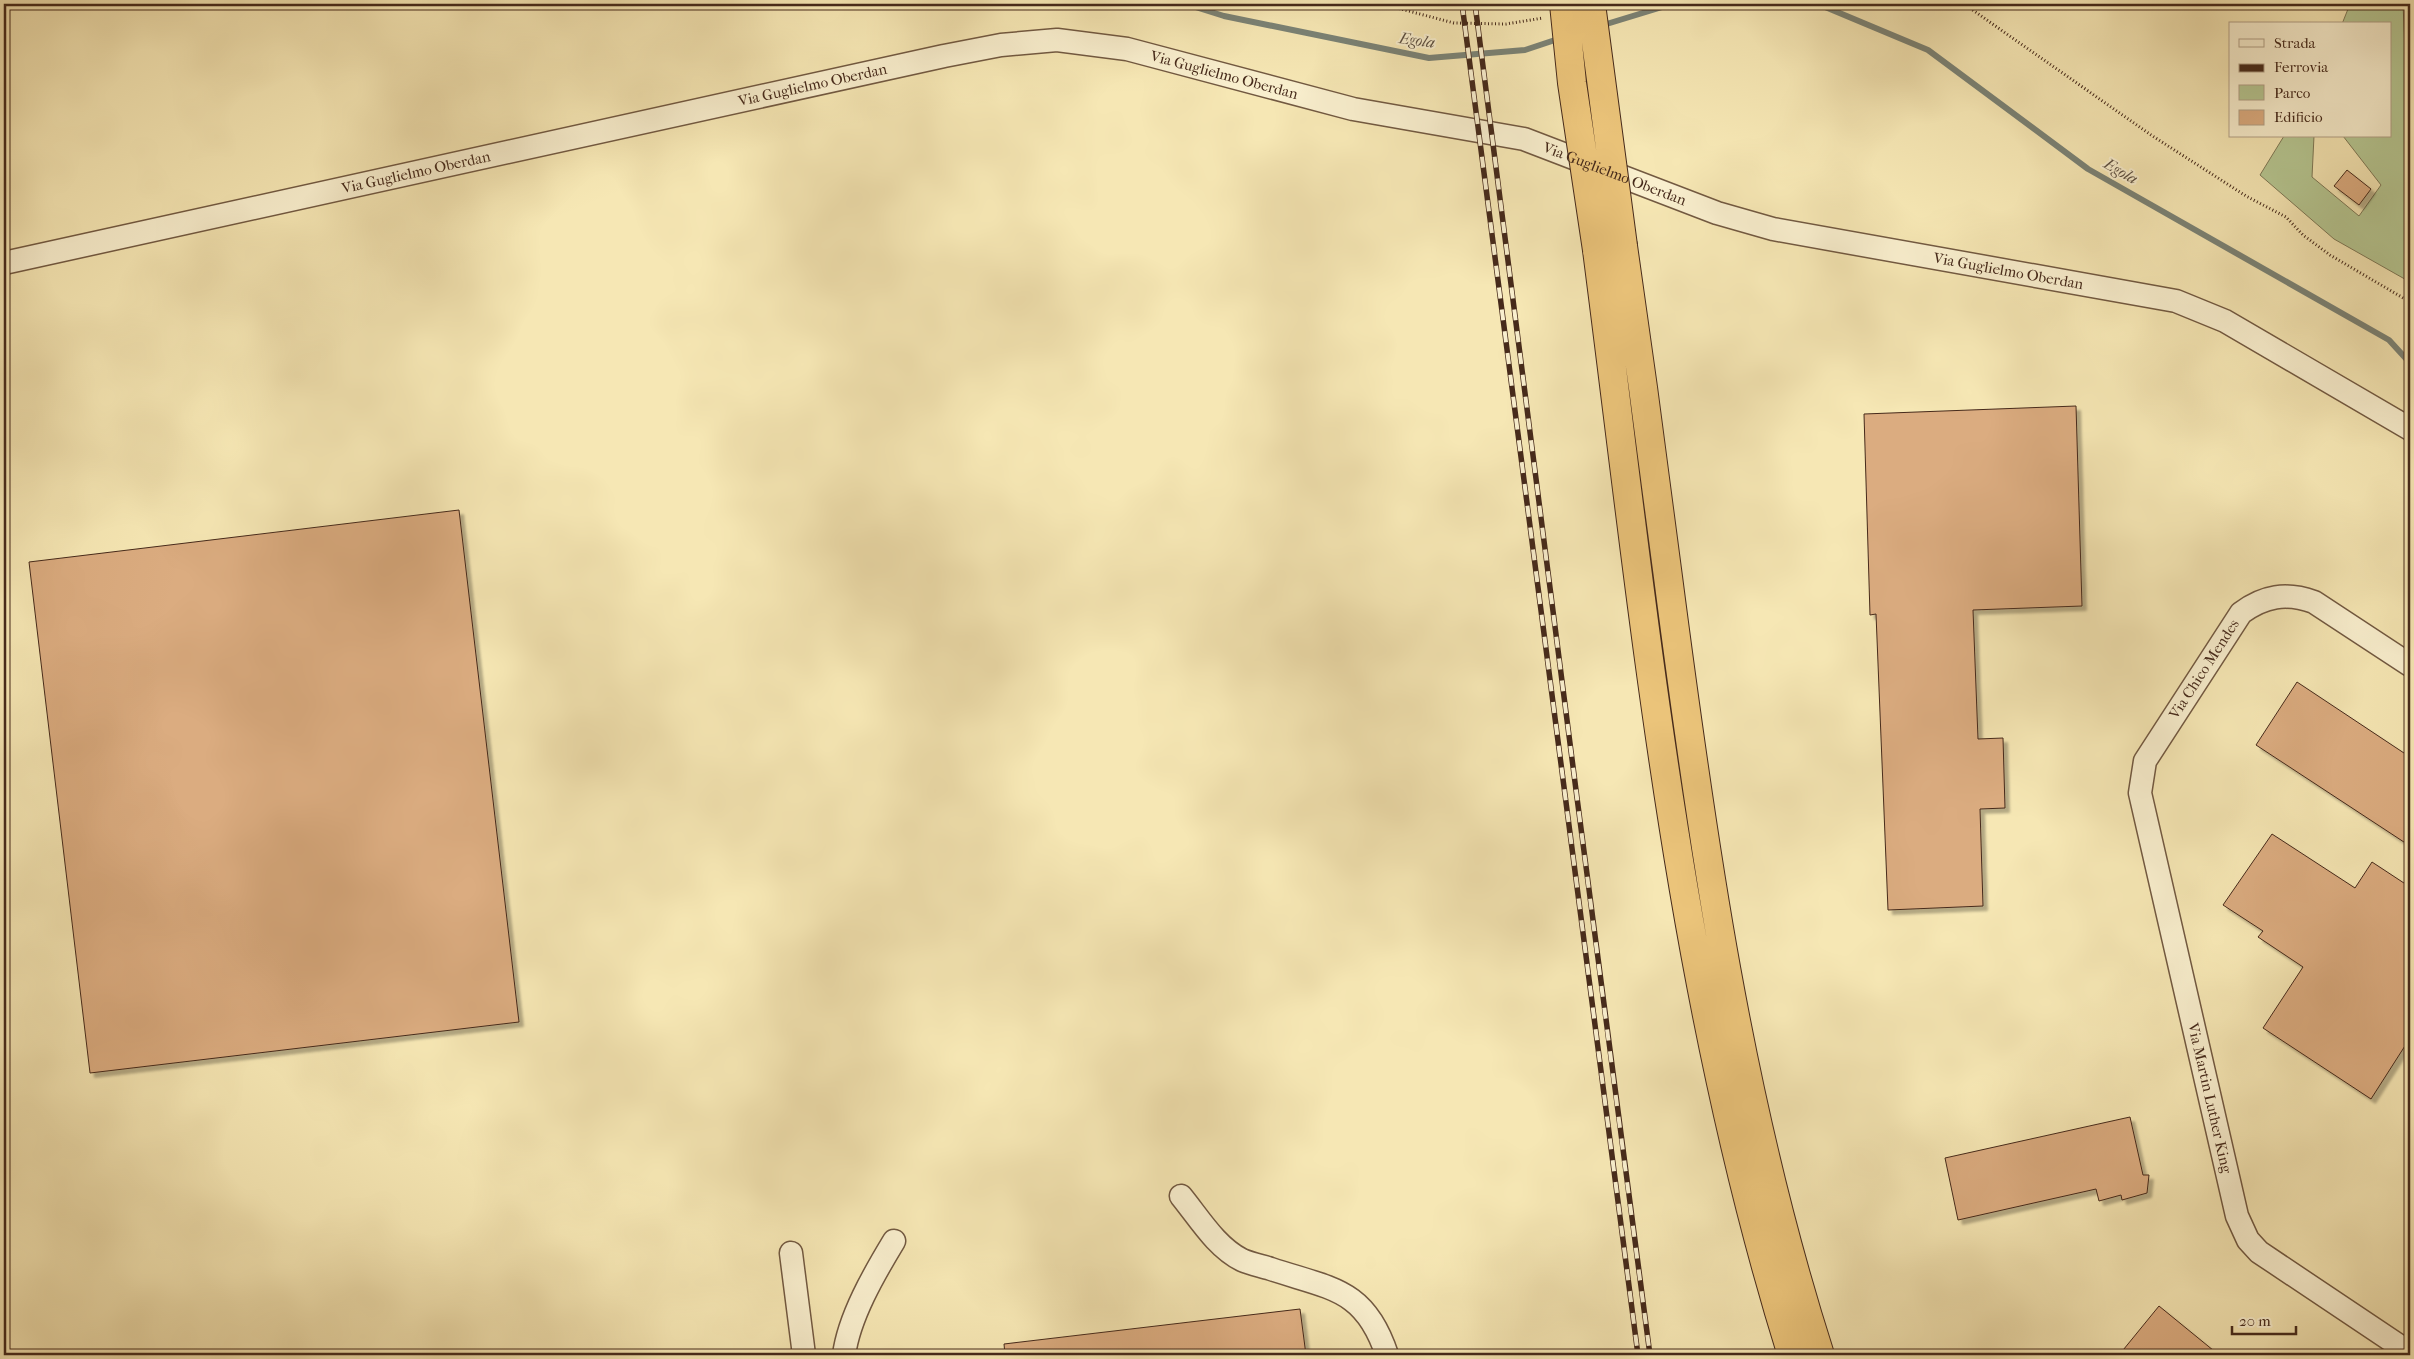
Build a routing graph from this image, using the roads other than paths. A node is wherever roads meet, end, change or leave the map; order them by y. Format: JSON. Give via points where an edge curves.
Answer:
{"nodes":[{"id":1,"x":1591,"y":4,"type":"edge"},
{"id":2,"x":1555,"y":10,"type":"edge"},
{"id":3,"x":4,"y":263,"type":"edge"},
{"id":4,"x":2410,"y":429,"type":"edge"},
{"id":5,"x":2410,"y":665,"type":"edge"},
{"id":6,"x":2145,"y":762,"type":"joint"},
{"id":7,"x":1181,"y":1196,"type":"dead end"},
{"id":8,"x":894,"y":1241,"type":"dead end"},
{"id":9,"x":791,"y":1253,"type":"dead end"},
{"id":10,"x":2410,"y":1353,"type":"edge"},
{"id":11,"x":804,"y":1355,"type":"edge"},
{"id":12,"x":844,"y":1355,"type":"edge"},
{"id":13,"x":1387,"y":1355,"type":"edge"},
{"id":14,"x":1792,"y":1355,"type":"edge"},
{"id":15,"x":1820,"y":1355,"type":"edge"}],
"edges":[{"from":1,"to":15,"type":"highway","bridge":true,"via":[[1700,820],[1725,968],[1761,1136]]},
{"from":2,"to":14,"type":"highway","bridge":true,"via":[[1572,83],[1597,250],[1655,700],[1701,987],[1758,1236]]},
{"from":3,"to":4,"type":"street","name":"Via Guglielmo Oberdan","via":[[944,56],[1001,45],[1057,40],[1127,49],[1354,109],[1524,139],[1717,213],[1773,229],[2176,301],[2225,321]]},
{"from":5,"to":6,"type":"street","name":"Via Chico Mendes","via":[[2314,602],[2298,596],[2277,596],[2255,602],[2240,613]]},
{"from":6,"to":10,"type":"street","name":"Via Martin Luther King","via":[[2140,793],[2143,808],[2237,1216],[2248,1240],[2259,1252]]},
{"from":7,"to":13,"type":"street","via":[[1217,1240],[1242,1260],[1343,1293],[1361,1306],[1380,1334]]},
{"from":8,"to":12,"type":"street","via":[[867,1289]]},
{"from":9,"to":11,"type":"street"}]}
